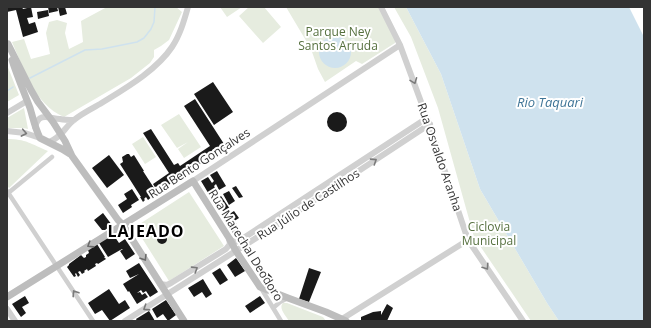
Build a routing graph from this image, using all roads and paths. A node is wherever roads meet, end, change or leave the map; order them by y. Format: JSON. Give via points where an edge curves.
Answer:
{"nodes":[{"id":1,"x":188,"y":7,"type":"edge"},
{"id":2,"x":381,"y":7,"type":"edge"},
{"id":3,"x":8,"y":42,"type":"edge"},
{"id":4,"x":400,"y":45,"type":"junction"},
{"id":5,"x":27,"y":101,"type":"junction"},
{"id":6,"x":7,"y":113,"type":"edge"},
{"id":7,"x":47,"y":114,"type":"junction"},
{"id":8,"x":74,"y":120,"type":"junction"},
{"id":9,"x":429,"y":121,"type":"junction"},
{"id":10,"x":35,"y":127,"type":"junction"},
{"id":11,"x":7,"y":131,"type":"edge"},
{"id":12,"x":40,"y":138,"type":"junction"},
{"id":13,"x":63,"y":138,"type":"junction"},
{"id":14,"x":49,"y":142,"type":"junction"},
{"id":15,"x":396,"y":142,"type":"junction"},
{"id":16,"x":72,"y":156,"type":"junction"},
{"id":17,"x":52,"y":157,"type":"dead end"},
{"id":18,"x":193,"y":181,"type":"junction"},
{"id":19,"x":313,"y":192,"type":"junction"},
{"id":20,"x":8,"y":193,"type":"edge"},
{"id":21,"x":317,"y":198,"type":"junction"},
{"id":22,"x":268,"y":222,"type":"junction"},
{"id":23,"x":123,"y":225,"type":"junction"},
{"id":24,"x":272,"y":228,"type":"junction"},
{"id":25,"x":229,"y":238,"type":"junction"},
{"id":26,"x":468,"y":240,"type":"junction"},
{"id":27,"x":236,"y":251,"type":"junction"},
{"id":28,"x":56,"y":266,"type":"junction"},
{"id":29,"x":160,"y":284,"type":"junction"},
{"id":30,"x":260,"y":287,"type":"junction"},
{"id":31,"x":167,"y":295,"type":"junction"},
{"id":32,"x":7,"y":297,"type":"edge"},
{"id":33,"x":288,"y":298,"type":"junction"},
{"id":34,"x":273,"y":308,"type":"junction"},
{"id":35,"x":7,"y":309,"type":"edge"},
{"id":36,"x":326,"y":312,"type":"junction"},
{"id":37,"x":342,"y":320,"type":"edge"},
{"id":38,"x":15,"y":321,"type":"edge"},
{"id":39,"x":93,"y":321,"type":"edge"},
{"id":40,"x":126,"y":321,"type":"edge"},
{"id":41,"x":184,"y":321,"type":"edge"},
{"id":42,"x":281,"y":321,"type":"edge"},
{"id":43,"x":334,"y":321,"type":"edge"},
{"id":44,"x":523,"y":321,"type":"edge"}],
"edges":[{"from":1,"to":8,"type":"street","via":[[183,26],[168,54],[132,84]]},
{"from":2,"to":4,"type":"street","name":"Rua Osvaldo Aranha"},
{"from":3,"to":5,"type":"main road"},
{"from":3,"to":7,"type":"main road","via":[[31,90]]},
{"from":4,"to":9,"type":"street","name":"Rua Osvaldo Aranha","one_way":true},
{"from":4,"to":18,"type":"street","name":"Rua Bento Gonçalves"},
{"from":5,"to":6,"type":"street"},
{"from":5,"to":7,"type":"main road","via":[[31,101]]},
{"from":5,"to":10,"type":"main road"},
{"from":7,"to":8,"type":"street","via":[[58,120]]},
{"from":7,"to":10,"type":"street"},
{"from":7,"to":13,"type":"main road"},
{"from":8,"to":13,"type":"street"},
{"from":9,"to":15,"type":"street","name":"Rua Júlio de Castilhos"},
{"from":9,"to":26,"type":"street","name":"Rua Osvaldo Aranha"},
{"from":10,"to":12,"type":"main road"},
{"from":11,"to":12,"type":"street","one_way":true},
{"from":12,"to":14,"type":"main road"},
{"from":13,"to":14,"type":"street"},
{"from":13,"to":16,"type":"main road"},
{"from":14,"to":16,"type":"main road"},
{"from":15,"to":19,"type":"street","name":"Rua Júlio de Castilhos"},
{"from":21,"to":15,"type":"street","name":"Rua Júlio de Castilhos","one_way":true},
{"from":16,"to":23,"type":"main road"},
{"from":17,"to":20,"type":"street"},
{"from":18,"to":23,"type":"main road","name":"Rua Bento Gonçalves"},
{"from":18,"to":25,"type":"main road","name":"Rua Marechal Deodoro"},
{"from":19,"to":21,"type":"street"},
{"from":19,"to":22,"type":"street","name":"Rua Júlio de Castilhos"},
{"from":20,"to":28,"type":"street"},
{"from":21,"to":24,"type":"street","name":"Rua Júlio de Castilhos"},
{"from":22,"to":24,"type":"street"},
{"from":22,"to":25,"type":"street","name":"Rua Júlio de Castilhos","via":[[239,241],[234,242]]},
{"from":23,"to":28,"type":"main road","name":"Rua Bento Gonçalves","one_way":true},
{"from":23,"to":29,"type":"main road","one_way":true},
{"from":24,"to":27,"type":"street","name":"Rua Júlio de Castilhos"},
{"from":25,"to":27,"type":"main road","name":"Rua Marechal Deodoro"},
{"from":29,"to":25,"type":"street","one_way":true,"via":[[171,283],[226,249],[230,244]]},
{"from":26,"to":37,"type":"street"},
{"from":26,"to":44,"type":"street","name":"Rua Osvaldo Aranha","one_way":true},
{"from":27,"to":30,"type":"main road","name":"Rua Marechal Deodoro"},
{"from":27,"to":31,"type":"street","name":"Rua Júlio de Castilhos"},
{"from":28,"to":32,"type":"main road","name":"Rua Bento Gonçalves"},
{"from":39,"to":28,"type":"street","one_way":true},
{"from":29,"to":31,"type":"main road"},
{"from":30,"to":33,"type":"main road"},
{"from":30,"to":34,"type":"street","name":"Rua Marechal Deodoro"},
{"from":31,"to":40,"type":"street","name":"Rua Júlio de Castilhos","one_way":true},
{"from":31,"to":41,"type":"main road"},
{"from":33,"to":34,"type":"street"},
{"from":33,"to":36,"type":"main road"},
{"from":34,"to":42,"type":"street","name":"Rua Marechal Deodoro"},
{"from":35,"to":38,"type":"street"},
{"from":36,"to":37,"type":"main road"},
{"from":36,"to":43,"type":"main road"}]}
